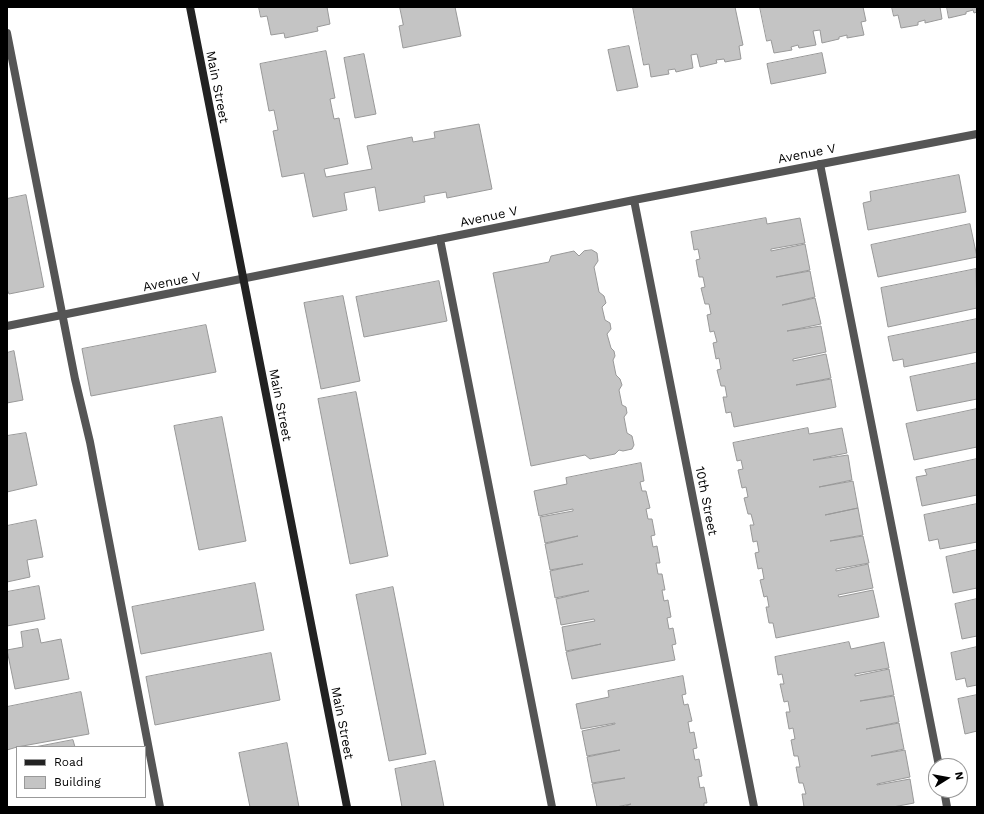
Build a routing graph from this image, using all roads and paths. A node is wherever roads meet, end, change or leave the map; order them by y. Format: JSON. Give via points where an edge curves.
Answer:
{"nodes":[{"id":1,"x":190,"y":7,"type":"edge"},
{"id":2,"x":7,"y":33,"type":"edge"},
{"id":3,"x":977,"y":134,"type":"edge"},
{"id":4,"x":820,"y":164,"type":"junction"},
{"id":5,"x":634,"y":200,"type":"junction"},
{"id":6,"x":440,"y":239,"type":"junction"},
{"id":7,"x":243,"y":280,"type":"junction"},
{"id":8,"x":62,"y":316,"type":"junction"},
{"id":9,"x":7,"y":326,"type":"edge"},
{"id":10,"x":937,"y":758,"type":"edge"},
{"id":11,"x":160,"y":807,"type":"edge"},
{"id":12,"x":347,"y":807,"type":"edge"},
{"id":13,"x":552,"y":807,"type":"edge"},
{"id":14,"x":754,"y":807,"type":"edge"}],
"edges":[{"from":1,"to":7,"type":"street","name":"Main Street"},
{"from":2,"to":8,"type":"street"},
{"from":3,"to":4,"type":"street","name":"Avenue V"},
{"from":4,"to":5,"type":"street","name":"Avenue V"},
{"from":4,"to":10,"type":"street"},
{"from":5,"to":6,"type":"street","name":"Avenue V"},
{"from":5,"to":14,"type":"street","name":"10th Street"},
{"from":6,"to":7,"type":"street","name":"Avenue V"},
{"from":6,"to":13,"type":"street"},
{"from":7,"to":8,"type":"street","name":"Avenue V"},
{"from":7,"to":12,"type":"street","name":"Main Street"},
{"from":8,"to":9,"type":"street","name":"Avenue V"},
{"from":8,"to":11,"type":"street","via":[[90,442]]}]}
